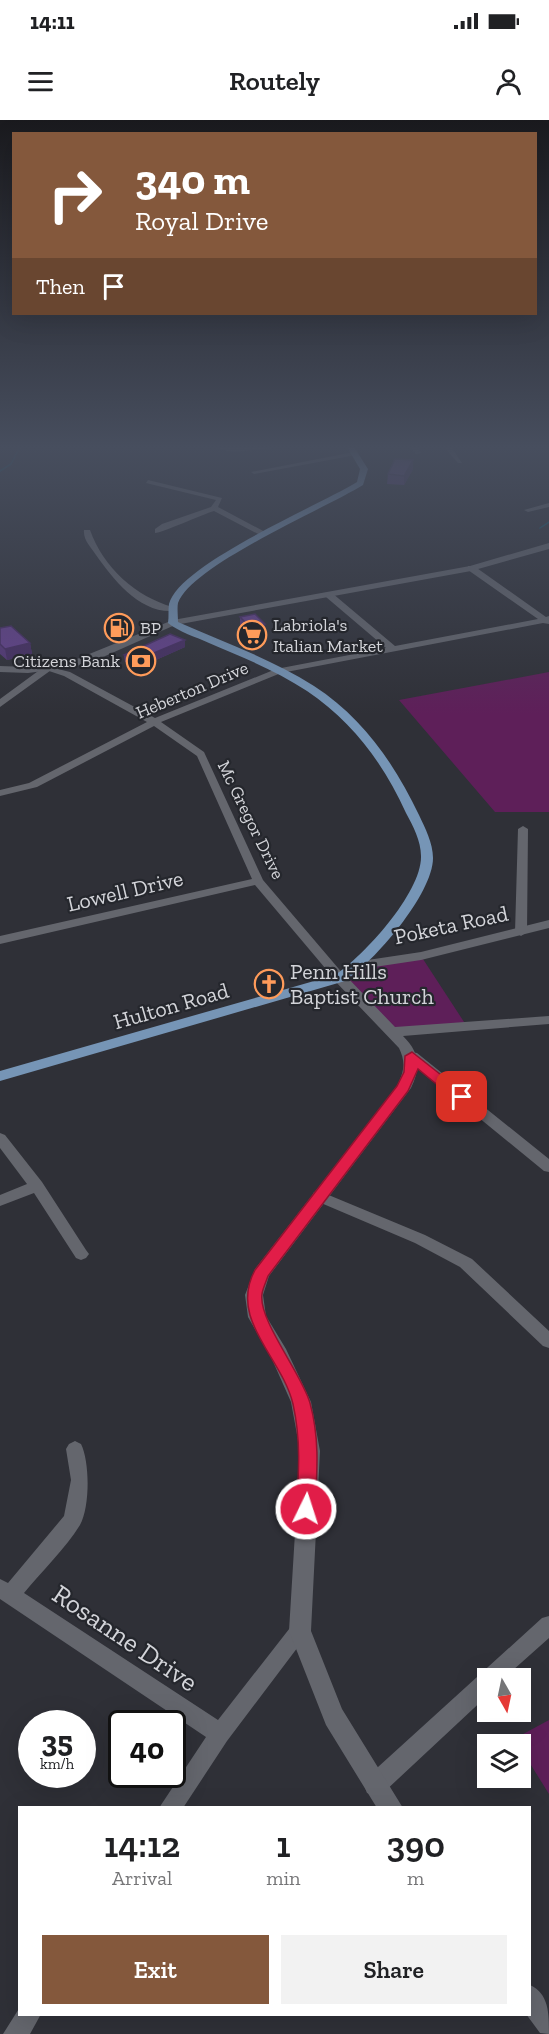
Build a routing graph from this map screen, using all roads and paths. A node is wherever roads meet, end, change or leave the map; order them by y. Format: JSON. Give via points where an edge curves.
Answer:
{"nodes":[{"id":1,"x":88,"y":536,"type":"edge"},
{"id":2,"x":258,"y":536,"type":"edge"},
{"id":3,"x":549,"y":546,"type":"edge"},
{"id":4,"x":471,"y":568,"type":"junction"},
{"id":5,"x":328,"y":595,"type":"junction"},
{"id":6,"x":170,"y":609,"type":"junction"},
{"id":7,"x":548,"y":620,"type":"edge"},
{"id":8,"x":173,"y":623,"type":"junction"},
{"id":9,"x":393,"y":649,"type":"junction"},
{"id":10,"x":49,"y":668,"type":"junction"},
{"id":11,"x":0,"y":669,"type":"edge"},
{"id":12,"x":279,"y":671,"type":"junction"},
{"id":13,"x":0,"y":704,"type":"edge"},
{"id":14,"x":154,"y":722,"type":"junction"},
{"id":15,"x":0,"y":793,"type":"edge"},
{"id":16,"x":523,"y":829,"type":"dead end"},
{"id":17,"x":258,"y":881,"type":"junction"},
{"id":18,"x":549,"y":924,"type":"edge"},
{"id":19,"x":521,"y":932,"type":"junction"},
{"id":20,"x":0,"y":940,"type":"edge"},
{"id":21,"x":361,"y":964,"type":"junction"},
{"id":22,"x":340,"y":978,"type":"junction"},
{"id":23,"x":549,"y":1020,"type":"edge"},
{"id":24,"x":392,"y":1032,"type":"junction"},
{"id":25,"x":412,"y":1056,"type":"junction"},
{"id":26,"x":0,"y":1076,"type":"edge"},
{"id":27,"x":0,"y":1138,"type":"edge"},
{"id":28,"x":549,"y":1167,"type":"edge"},
{"id":29,"x":37,"y":1186,"type":"junction"},
{"id":30,"x":319,"y":1196,"type":"junction"},
{"id":31,"x":0,"y":1201,"type":"edge"},
{"id":32,"x":81,"y":1254,"type":"dead end"},
{"id":33,"x":549,"y":1341,"type":"edge"},
{"id":34,"x":75,"y":1449,"type":"dead end"},
{"id":35,"x":6,"y":1591,"type":"edge"},
{"id":36,"x":549,"y":1625,"type":"edge"},
{"id":37,"x":300,"y":1631,"type":"junction"},
{"id":38,"x":502,"y":1668,"type":"edge"},
{"id":39,"x":477,"y":1691,"type":"edge"},
{"id":40,"x":220,"y":1734,"type":"junction"},
{"id":41,"x":375,"y":1785,"type":"junction"},
{"id":42,"x":171,"y":1806,"type":"edge"},
{"id":43,"x":390,"y":1806,"type":"edge"},
{"id":44,"x":531,"y":1999,"type":"edge"},
{"id":45,"x":27,"y":2016,"type":"edge"},
{"id":46,"x":549,"y":2024,"type":"edge"},
{"id":47,"x":15,"y":2034,"type":"edge"}],
"edges":[{"from":1,"to":6,"type":"street","via":[[122,586],[149,604]]},
{"from":2,"to":6,"type":"main road","via":[[187,584]]},
{"from":3,"to":4,"type":"street"},
{"from":4,"to":5,"type":"street"},
{"from":4,"to":7,"type":"street"},
{"from":5,"to":8,"type":"street"},
{"from":5,"to":9,"type":"street"},
{"from":6,"to":8,"type":"main road"},
{"from":7,"to":9,"type":"street","name":"Heberton Drive"},
{"from":8,"to":10,"type":"street","via":[[100,655]]},
{"from":8,"to":12,"type":"main road","name":"Hulton Road"},
{"from":9,"to":12,"type":"street","name":"Heberton Drive"},
{"from":10,"to":11,"type":"street"},
{"from":10,"to":13,"type":"street"},
{"from":10,"to":14,"type":"street","name":"Mc Gregor Drive"},
{"from":12,"to":14,"type":"street","name":"Heberton Drive"},
{"from":12,"to":21,"type":"main road","name":"Hulton Road","via":[[342,709],[379,749],[429,851],[423,879],[378,947]]},
{"from":14,"to":15,"type":"street","name":"Heberton Drive","via":[[33,785]]},
{"from":14,"to":17,"type":"street","name":"Mc Gregor Drive","via":[[201,754]]},
{"from":16,"to":19,"type":"street"},
{"from":17,"to":20,"type":"street","name":"Lowell Drive"},
{"from":17,"to":22,"type":"street","name":"Mc Gregor Drive"},
{"from":18,"to":19,"type":"street","name":"Poketa Road"},
{"from":19,"to":21,"type":"street","name":"Poketa Road","via":[[421,956]]},
{"from":21,"to":22,"type":"main road","name":"Hulton Road"},
{"from":22,"to":24,"type":"street"},
{"from":22,"to":26,"type":"main road","name":"Hulton Road"},
{"from":23,"to":24,"type":"street"},
{"from":24,"to":25,"type":"street"},
{"from":25,"to":28,"type":"street"},
{"from":25,"to":30,"type":"street","via":[[411,1072],[403,1088]]},
{"from":27,"to":29,"type":"street"},
{"from":29,"to":31,"type":"street"},
{"from":29,"to":32,"type":"street"},
{"from":30,"to":33,"type":"street","via":[[466,1263]]},
{"from":30,"to":37,"type":"street","via":[[261,1274],[254,1295],[257,1317],[301,1402],[310,1451]]},
{"from":34,"to":35,"type":"street","via":[[80,1480],[73,1519]]},
{"from":35,"to":40,"type":"street","name":"Rosanne Drive"},
{"from":36,"to":38,"type":"street"},
{"from":37,"to":40,"type":"street"},
{"from":37,"to":41,"type":"street","via":[[334,1718]]},
{"from":39,"to":41,"type":"street"},
{"from":40,"to":42,"type":"street"},
{"from":41,"to":43,"type":"street"},
{"from":44,"to":46,"type":"street"},
{"from":45,"to":47,"type":"street"}]}
